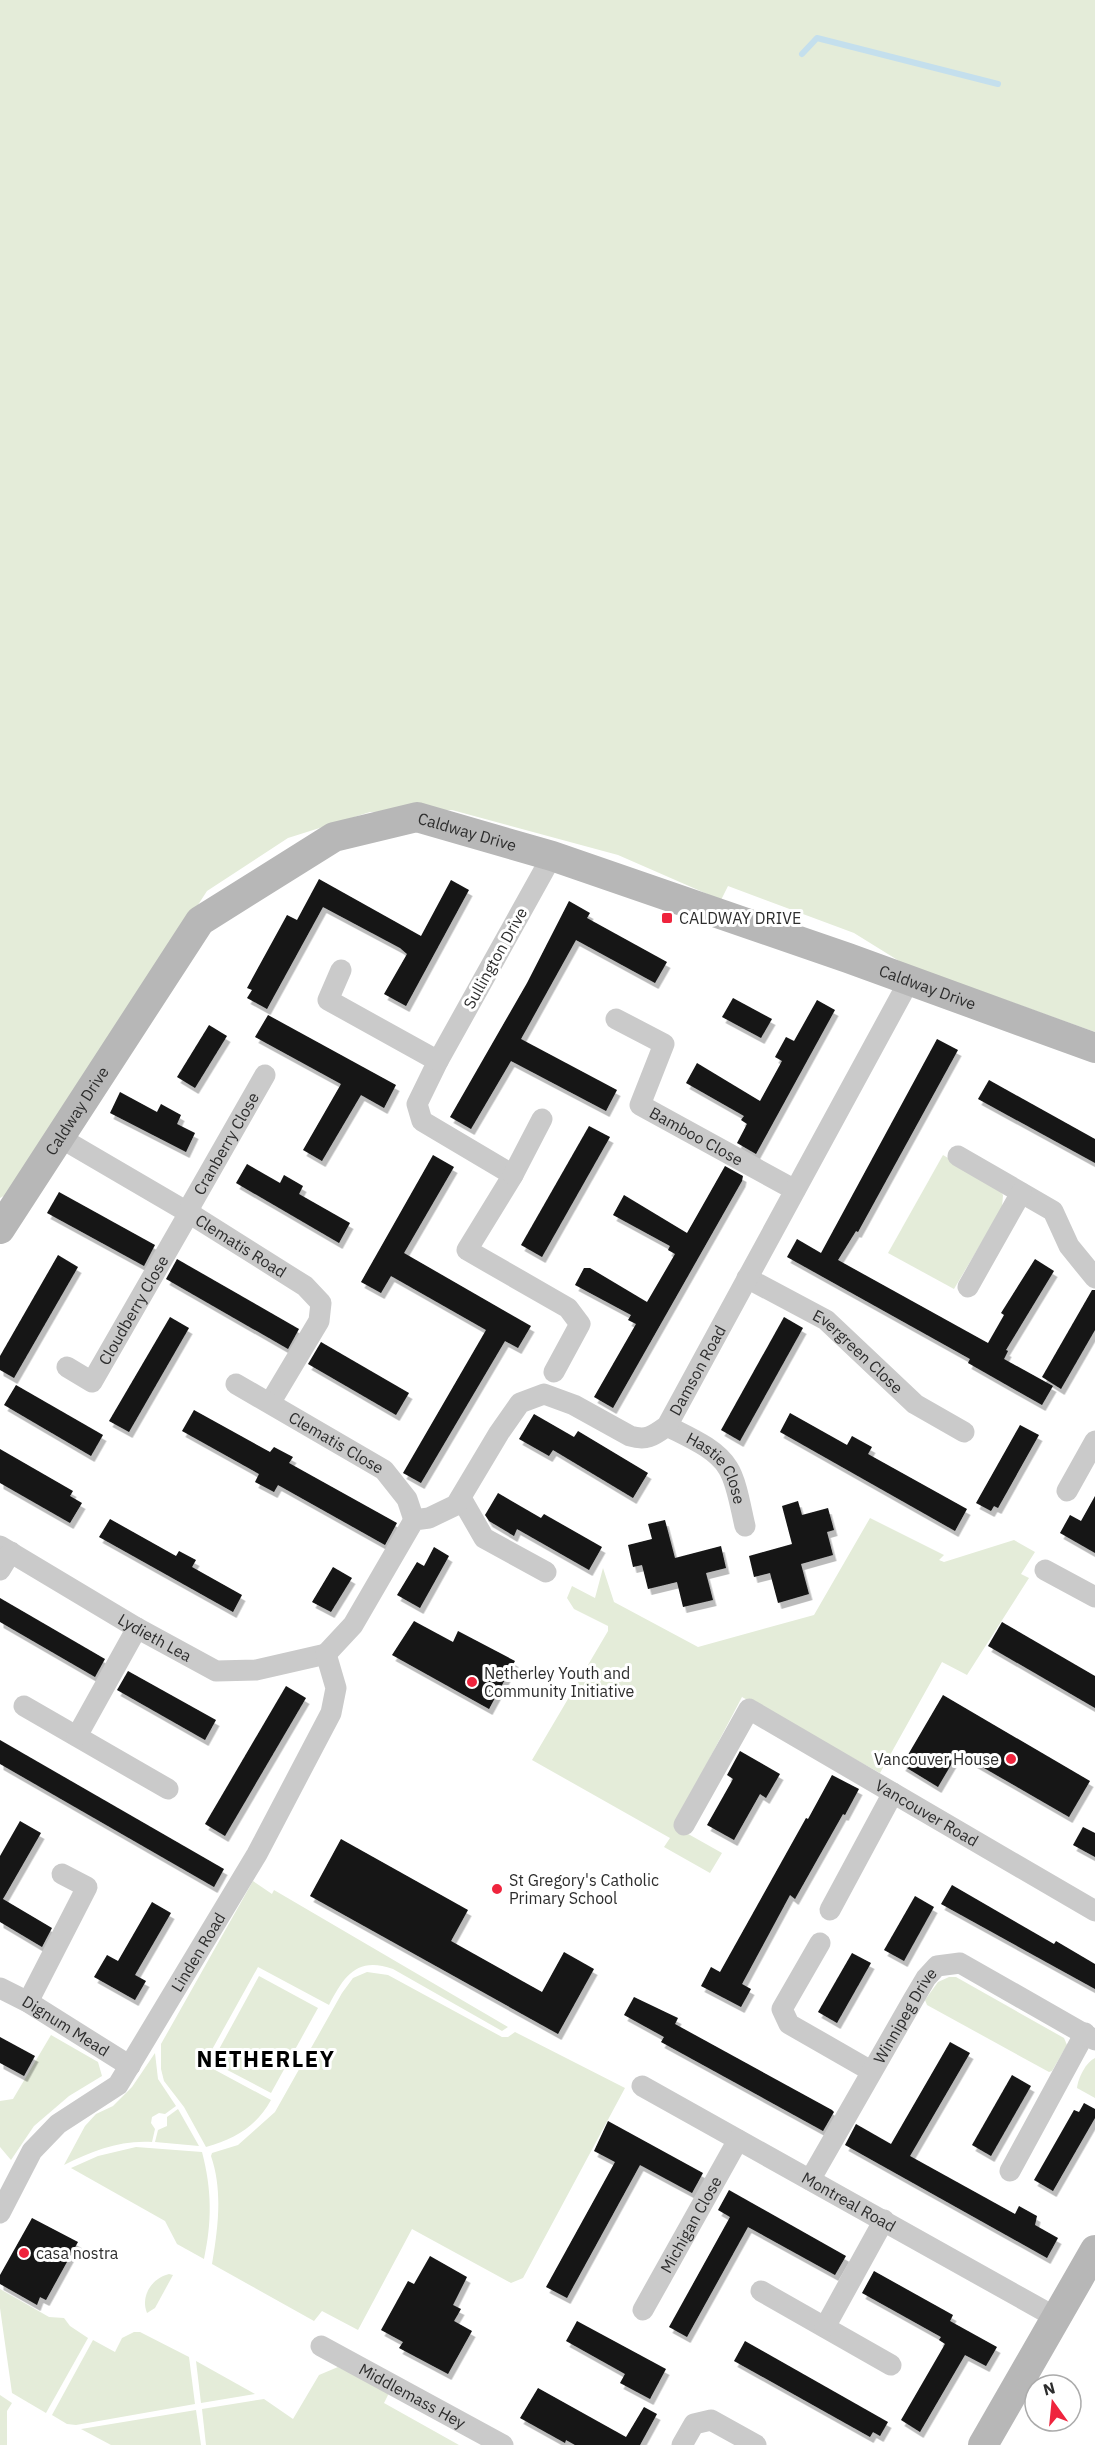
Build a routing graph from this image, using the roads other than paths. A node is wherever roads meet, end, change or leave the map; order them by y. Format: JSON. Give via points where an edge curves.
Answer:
{"nodes":[{"id":1,"x":552,"y":856,"type":"junction"},
{"id":2,"x":341,"y":970,"type":"dead end"},
{"id":3,"x":909,"y":981,"type":"junction"},
{"id":4,"x":616,"y":1020,"type":"dead end"},
{"id":5,"x":1095,"y":1048,"type":"edge"},
{"id":6,"x":438,"y":1061,"type":"junction"},
{"id":7,"x":265,"y":1074,"type":"dead end"},
{"id":8,"x":542,"y":1119,"type":"dead end"},
{"id":9,"x":58,"y":1137,"type":"junction"},
{"id":10,"x":958,"y":1156,"type":"dead end"},
{"id":11,"x":513,"y":1175,"type":"junction"},
{"id":12,"x":795,"y":1190,"type":"junction"},
{"id":13,"x":1021,"y":1193,"type":"junction"},
{"id":14,"x":189,"y":1213,"type":"junction"},
{"id":15,"x":0,"y":1230,"type":"edge"},
{"id":16,"x":747,"y":1278,"type":"junction"},
{"id":17,"x":1095,"y":1278,"type":"edge"},
{"id":18,"x":968,"y":1287,"type":"dead end"},
{"id":19,"x":67,"y":1366,"type":"dead end"},
{"id":20,"x":554,"y":1372,"type":"dead end"},
{"id":21,"x":236,"y":1384,"type":"dead end"},
{"id":22,"x":270,"y":1403,"type":"junction"},
{"id":23,"x":667,"y":1426,"type":"junction"},
{"id":24,"x":964,"y":1432,"type":"dead end"},
{"id":25,"x":1095,"y":1441,"type":"edge"},
{"id":26,"x":1067,"y":1491,"type":"dead end"},
{"id":27,"x":461,"y":1498,"type":"junction"},
{"id":28,"x":414,"y":1520,"type":"junction"},
{"id":29,"x":745,"y":1527,"type":"dead end"},
{"id":30,"x":4,"y":1556,"type":"edge"},
{"id":31,"x":1045,"y":1570,"type":"dead end"},
{"id":32,"x":546,"y":1572,"type":"dead end"},
{"id":33,"x":1095,"y":1597,"type":"edge"},
{"id":34,"x":137,"y":1628,"type":"junction"},
{"id":35,"x":327,"y":1654,"type":"junction"},
{"id":36,"x":24,"y":1706,"type":"dead end"},
{"id":37,"x":76,"y":1736,"type":"junction"},
{"id":38,"x":168,"y":1789,"type":"dead end"},
{"id":39,"x":893,"y":1793,"type":"junction"},
{"id":40,"x":684,"y":1825,"type":"dead end"},
{"id":41,"x":62,"y":1874,"type":"dead end"},
{"id":42,"x":830,"y":1910,"type":"dead end"},
{"id":43,"x":1095,"y":1911,"type":"edge"},
{"id":44,"x":820,"y":1944,"type":"dead end"},
{"id":45,"x":0,"y":1988,"type":"edge"},
{"id":46,"x":28,"y":2002,"type":"junction"},
{"id":47,"x":1090,"y":2037,"type":"edge"},
{"id":48,"x":130,"y":2066,"type":"junction"},
{"id":49,"x":872,"y":2071,"type":"junction"},
{"id":50,"x":642,"y":2086,"type":"dead end"},
{"id":51,"x":738,"y":2140,"type":"junction"},
{"id":52,"x":1010,"y":2171,"type":"dead end"},
{"id":53,"x":810,"y":2180,"type":"junction"},
{"id":54,"x":0,"y":2213,"type":"edge"},
{"id":55,"x":884,"y":2220,"type":"junction"},
{"id":56,"x":1095,"y":2250,"type":"edge"},
{"id":57,"x":761,"y":2291,"type":"dead end"},
{"id":58,"x":643,"y":2310,"type":"dead end"},
{"id":59,"x":1055,"y":2317,"type":"junction"},
{"id":60,"x":825,"y":2327,"type":"junction"},
{"id":61,"x":321,"y":2346,"type":"dead end"},
{"id":62,"x":891,"y":2365,"type":"dead end"},
{"id":63,"x":503,"y":2445,"type":"edge"},
{"id":64,"x":682,"y":2445,"type":"edge"},
{"id":65,"x":756,"y":2445,"type":"edge"},
{"id":66,"x":984,"y":2445,"type":"edge"}],
"edges":[{"from":1,"to":3,"type":"street","name":"Caldway Drive"},
{"from":1,"to":6,"type":"street","name":"Sullington Drive"},
{"from":1,"to":9,"type":"street","name":"Caldway Drive","via":[[417,817],[334,837],[200,921]]},
{"from":2,"to":6,"type":"street","via":[[328,1000]]},
{"from":3,"to":5,"type":"street","name":"Caldway Drive"},
{"from":3,"to":12,"type":"street","name":"Damson Road"},
{"from":4,"to":12,"type":"street","name":"Bamboo Close","via":[[664,1044],[640,1105]]},
{"from":6,"to":11,"type":"street","name":"Sullington Drive","via":[[417,1104],[422,1121]]},
{"from":7,"to":14,"type":"street","name":"Cranberry Close"},
{"from":8,"to":11,"type":"street"},
{"from":9,"to":14,"type":"street","name":"Clematis Road"},
{"from":9,"to":15,"type":"street","name":"Caldway Drive"},
{"from":10,"to":13,"type":"street"},
{"from":11,"to":20,"type":"street","via":[[467,1250],[568,1308],[580,1324]]},
{"from":12,"to":16,"type":"street","name":"Damson Road"},
{"from":13,"to":17,"type":"street","via":[[1053,1210],[1068,1246]]},
{"from":13,"to":18,"type":"street"},
{"from":14,"to":19,"type":"street","name":"Cloudberry Close","via":[[92,1382]]},
{"from":14,"to":22,"type":"street","name":"Clematis Road","via":[[305,1286],[321,1303],[319,1321]]},
{"from":16,"to":23,"type":"street","name":"Damson Road"},
{"from":16,"to":24,"type":"street","name":"Evergreen Close","via":[[826,1320],[915,1404]]},
{"from":21,"to":22,"type":"street","name":"Clematis Close"},
{"from":22,"to":28,"type":"street","name":"Clematis Close","via":[[384,1470],[407,1499]]},
{"from":23,"to":27,"type":"street","name":"Damson Road","via":[[648,1439],[640,1439],[574,1405],[544,1394],[533,1397],[520,1404],[499,1432]]},
{"from":23,"to":29,"type":"street","name":"Hastie Close","via":[[721,1458],[730,1470]]},
{"from":25,"to":26,"type":"street"},
{"from":27,"to":28,"type":"street","name":"Damson Road","via":[[448,1510]]},
{"from":27,"to":32,"type":"street","via":[[484,1538]]},
{"from":28,"to":35,"type":"street","via":[[353,1625]]},
{"from":30,"to":34,"type":"street","name":"Lydieth Lea"},
{"from":31,"to":33,"type":"street"},
{"from":34,"to":35,"type":"street","name":"Lydieth Lea","via":[[216,1671],[256,1670]]},
{"from":34,"to":37,"type":"street"},
{"from":35,"to":48,"type":"street","name":"Linden Road","via":[[336,1688],[331,1713],[256,1854]]},
{"from":36,"to":37,"type":"street"},
{"from":37,"to":38,"type":"street"},
{"from":39,"to":40,"type":"street","name":"Vancouver Road","via":[[749,1709]]},
{"from":39,"to":42,"type":"street"},
{"from":39,"to":43,"type":"street","name":"Vancouver Road"},
{"from":41,"to":46,"type":"street","via":[[87,1887]]},
{"from":44,"to":49,"type":"street","via":[[782,2009],[789,2024]]},
{"from":45,"to":46,"type":"street","name":"Dignum Mead"},
{"from":46,"to":48,"type":"street","name":"Dignum Mead"},
{"from":47,"to":49,"type":"street","name":"Winnipeg Drive","via":[[960,1963],[937,1966],[926,1978]]},
{"from":47,"to":52,"type":"street","name":"Winnipeg Drive"},
{"from":48,"to":54,"type":"street","name":"Linden Road","via":[[118,2085],[58,2124],[32,2151]]},
{"from":49,"to":53,"type":"street","name":"Winnipeg Drive"},
{"from":50,"to":51,"type":"street","name":"Montreal Road"},
{"from":51,"to":53,"type":"street","name":"Montreal Road"},
{"from":51,"to":58,"type":"street","name":"Michigan Close"},
{"from":53,"to":55,"type":"street","name":"Montreal Road"},
{"from":55,"to":59,"type":"street","name":"Montreal Road"},
{"from":55,"to":60,"type":"street"},
{"from":56,"to":59,"type":"street"},
{"from":57,"to":60,"type":"street"},
{"from":59,"to":66,"type":"street"},
{"from":60,"to":62,"type":"street"},
{"from":61,"to":63,"type":"street","name":"Middlemass Hey"},
{"from":64,"to":65,"type":"street","via":[[694,2424],[711,2420]]}]}
